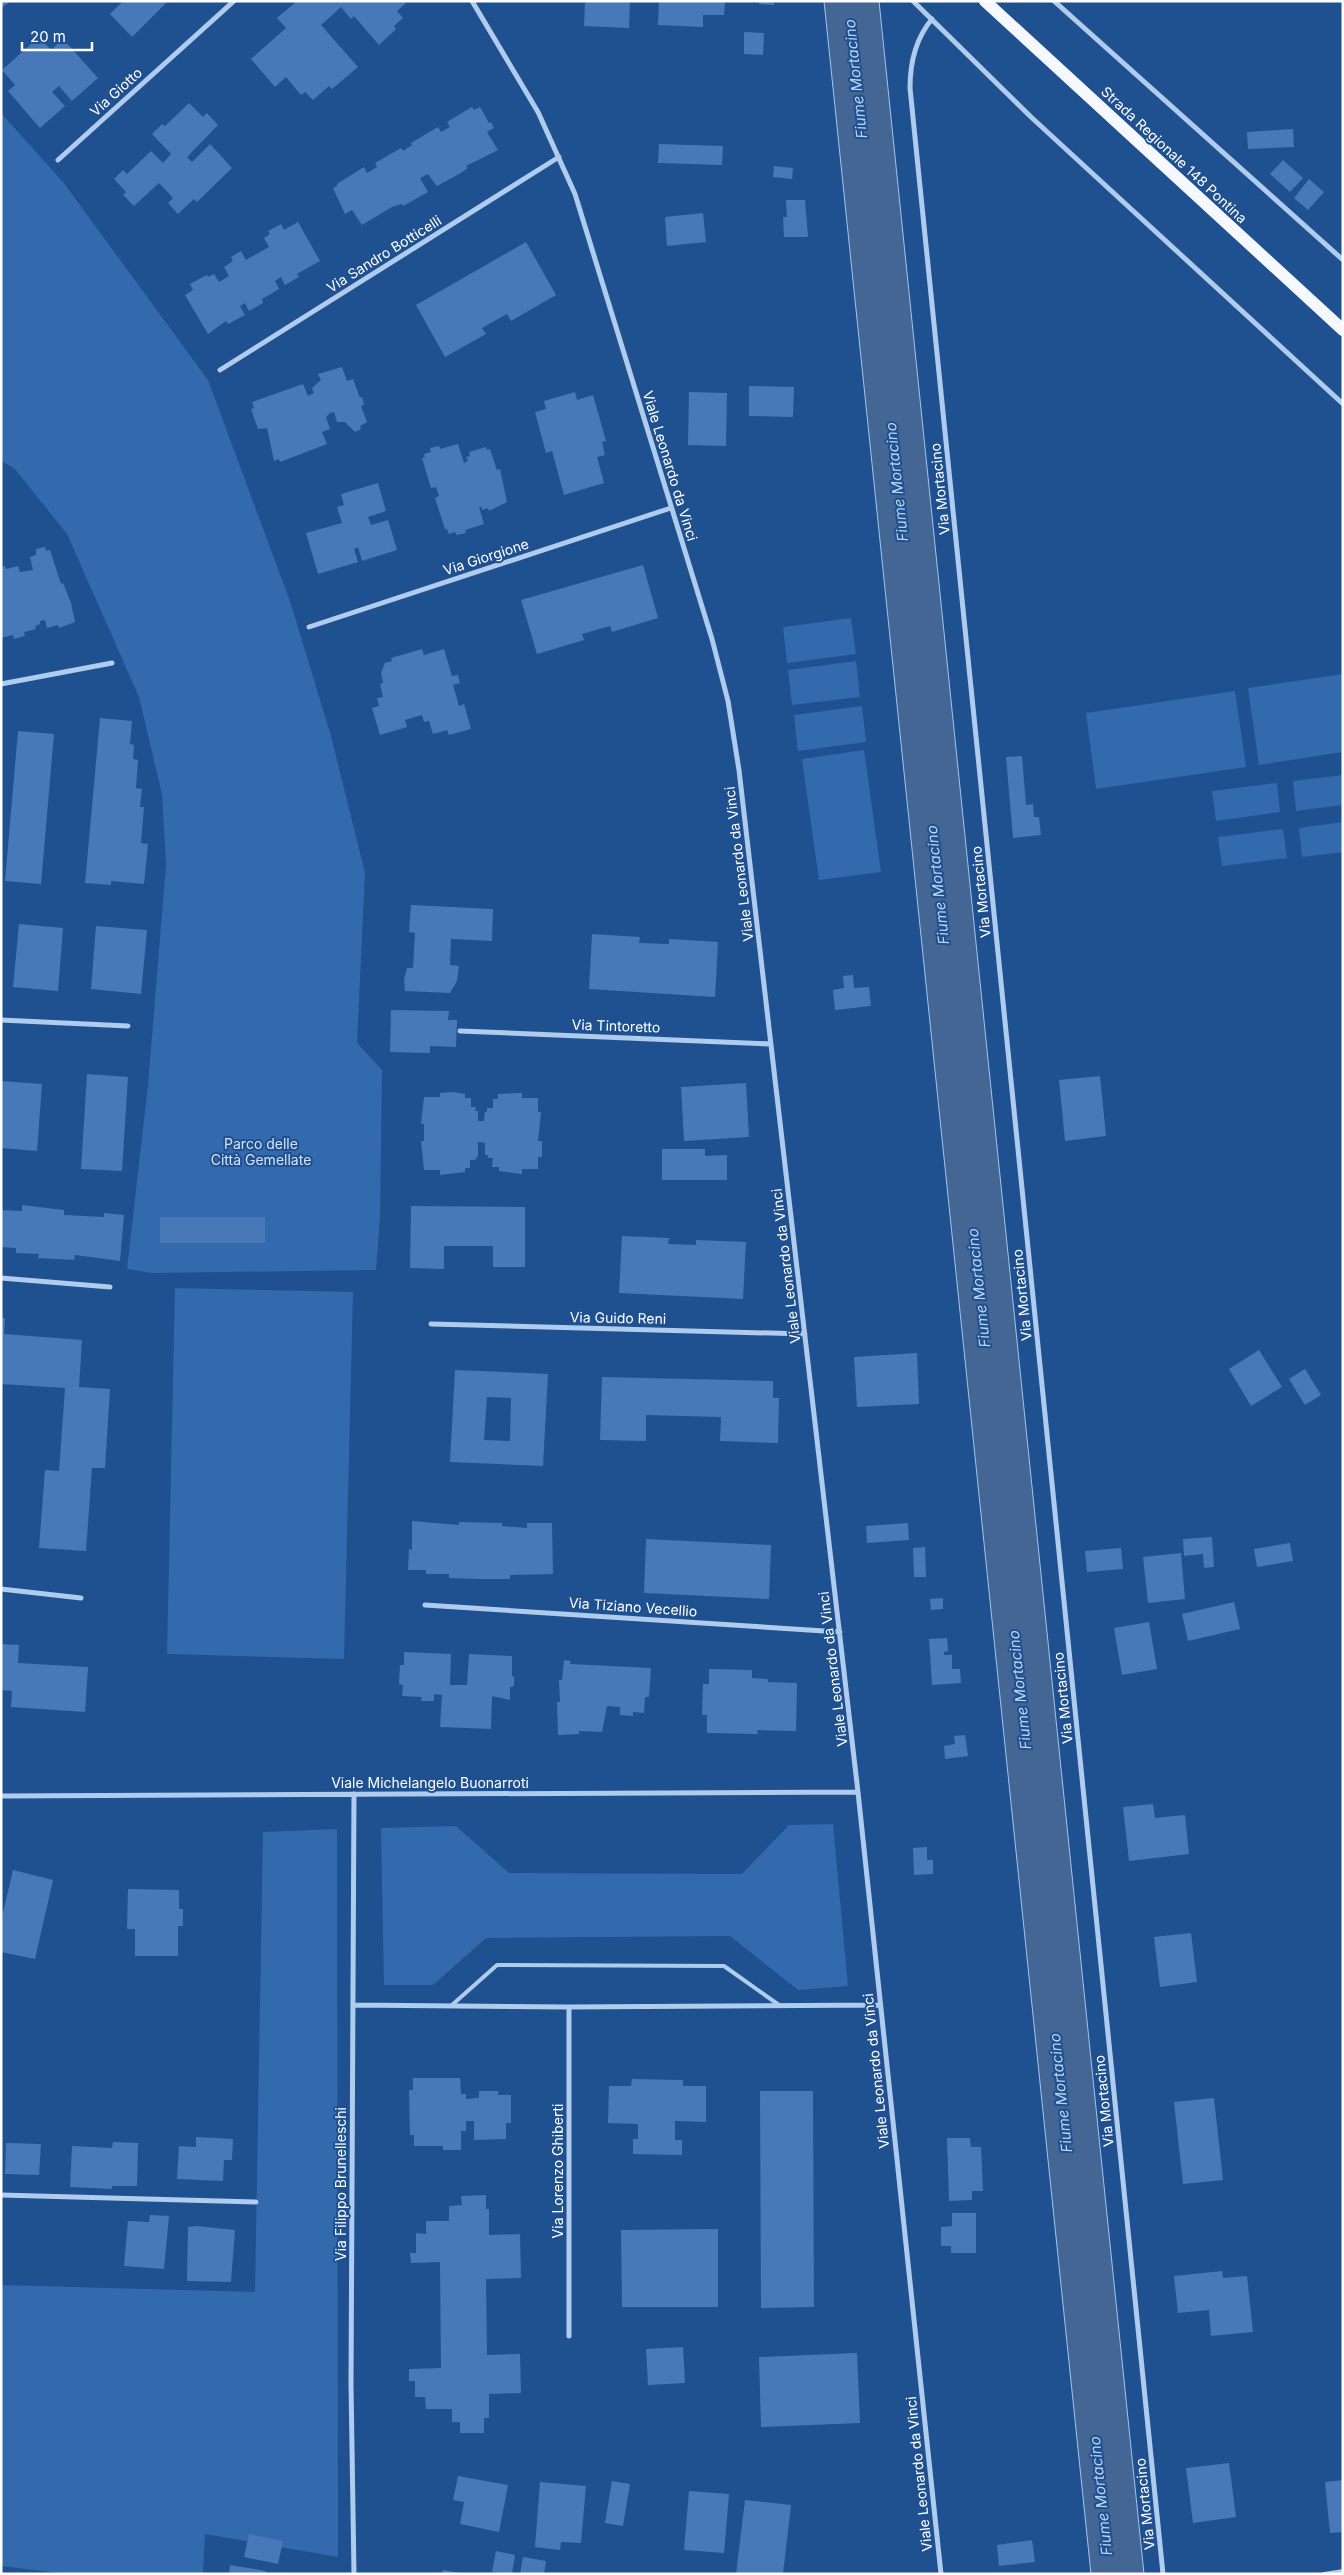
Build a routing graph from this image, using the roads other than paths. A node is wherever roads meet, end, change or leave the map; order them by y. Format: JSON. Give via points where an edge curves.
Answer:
{"nodes":[{"id":1,"x":234,"y":1,"type":"edge"},
{"id":2,"x":472,"y":1,"type":"edge"},
{"id":3,"x":913,"y":1,"type":"edge"},
{"id":4,"x":985,"y":1,"type":"edge"},
{"id":5,"x":1054,"y":1,"type":"edge"},
{"id":6,"x":932,"y":19,"type":"junction"},
{"id":7,"x":559,"y":157,"type":"junction"},
{"id":8,"x":58,"y":160,"type":"dead end"},
{"id":9,"x":1343,"y":260,"type":"edge"},
{"id":10,"x":1343,"y":330,"type":"edge"},
{"id":11,"x":220,"y":370,"type":"dead end"},
{"id":12,"x":1343,"y":404,"type":"edge"},
{"id":13,"x":671,"y":508,"type":"junction"},
{"id":14,"x":309,"y":627,"type":"dead end"},
{"id":15,"x":112,"y":663,"type":"dead end"},
{"id":16,"x":1,"y":684,"type":"edge"},
{"id":17,"x":1,"y":1020,"type":"edge"},
{"id":18,"x":128,"y":1026,"type":"dead end"},
{"id":19,"x":460,"y":1031,"type":"dead end"},
{"id":20,"x":771,"y":1044,"type":"junction"},
{"id":21,"x":1,"y":1278,"type":"edge"},
{"id":22,"x":110,"y":1287,"type":"dead end"},
{"id":23,"x":430,"y":1324,"type":"dead end"},
{"id":24,"x":805,"y":1334,"type":"junction"},
{"id":25,"x":1,"y":1589,"type":"edge"},
{"id":26,"x":81,"y":1598,"type":"dead end"},
{"id":27,"x":425,"y":1605,"type":"dead end"},
{"id":28,"x":840,"y":1632,"type":"junction"},
{"id":29,"x":858,"y":1792,"type":"junction"},
{"id":30,"x":354,"y":1794,"type":"junction"},
{"id":31,"x":1,"y":1796,"type":"edge"},
{"id":32,"x":452,"y":2004,"type":"junction"},
{"id":33,"x":353,"y":2005,"type":"junction"},
{"id":34,"x":779,"y":2005,"type":"junction"},
{"id":35,"x":880,"y":2005,"type":"junction"},
{"id":36,"x":569,"y":2006,"type":"junction"},
{"id":37,"x":1,"y":2195,"type":"edge"},
{"id":38,"x":256,"y":2202,"type":"dead end"},
{"id":39,"x":569,"y":2336,"type":"dead end"},
{"id":40,"x":1343,"y":2571,"type":"edge"},
{"id":41,"x":354,"y":2574,"type":"edge"},
{"id":42,"x":941,"y":2574,"type":"edge"},
{"id":43,"x":1163,"y":2574,"type":"edge"},
{"id":44,"x":1324,"y":2574,"type":"edge"}],
"edges":[{"from":1,"to":8,"type":"street","name":"Via Giotto"},
{"from":2,"to":7,"type":"street","name":"Viale Leonardo da Vinci","via":[[535,106]]},
{"from":3,"to":6,"type":"street"},
{"from":4,"to":10,"type":"main road","name":"Strada Regionale 148 Pontina"},
{"from":5,"to":9,"type":"street"},
{"from":6,"to":12,"type":"street","via":[[1031,117]]},
{"from":6,"to":43,"type":"street","name":"Via Mortacino","via":[[917,46],[910,88]]},
{"from":7,"to":11,"type":"street","name":"Via Sandro Botticelli"},
{"from":7,"to":13,"type":"street","name":"Viale Leonardo da Vinci","via":[[581,212]]},
{"from":13,"to":14,"type":"street","name":"Via Giorgione"},
{"from":13,"to":20,"type":"street","name":"Viale Leonardo da Vinci","via":[[728,701]]},
{"from":15,"to":16,"type":"street"},
{"from":17,"to":18,"type":"street"},
{"from":19,"to":20,"type":"street","name":"Via Tintoretto"},
{"from":20,"to":24,"type":"street","name":"Viale Leonardo da Vinci"},
{"from":21,"to":22,"type":"street"},
{"from":23,"to":24,"type":"street","name":"Via Guido Reni"},
{"from":24,"to":28,"type":"street","name":"Viale Leonardo da Vinci"},
{"from":25,"to":26,"type":"street"},
{"from":27,"to":28,"type":"street","name":"Via Tiziano Vecellio"},
{"from":28,"to":29,"type":"street","name":"Viale Leonardo da Vinci"},
{"from":29,"to":30,"type":"street","name":"Viale Michelangelo Buonarroti"},
{"from":29,"to":35,"type":"street","name":"Viale Leonardo da Vinci"},
{"from":30,"to":31,"type":"street","name":"Viale Michelangelo Buonarroti"},
{"from":30,"to":33,"type":"street","name":"Via Filippo Brunelleschi"},
{"from":32,"to":33,"type":"street"},
{"from":32,"to":34,"type":"lane","via":[[497,1965],[517,1965],[724,1966]]},
{"from":32,"to":36,"type":"street"},
{"from":33,"to":41,"type":"street","name":"Via Filippo Brunelleschi","via":[[351,2384]]},
{"from":34,"to":35,"type":"street"},
{"from":34,"to":36,"type":"street"},
{"from":35,"to":42,"type":"street","name":"Viale Leonardo da Vinci"},
{"from":36,"to":39,"type":"street","name":"Via Lorenzo Ghiberti"},
{"from":37,"to":38,"type":"street"},
{"from":40,"to":44,"type":"lane"}]}
